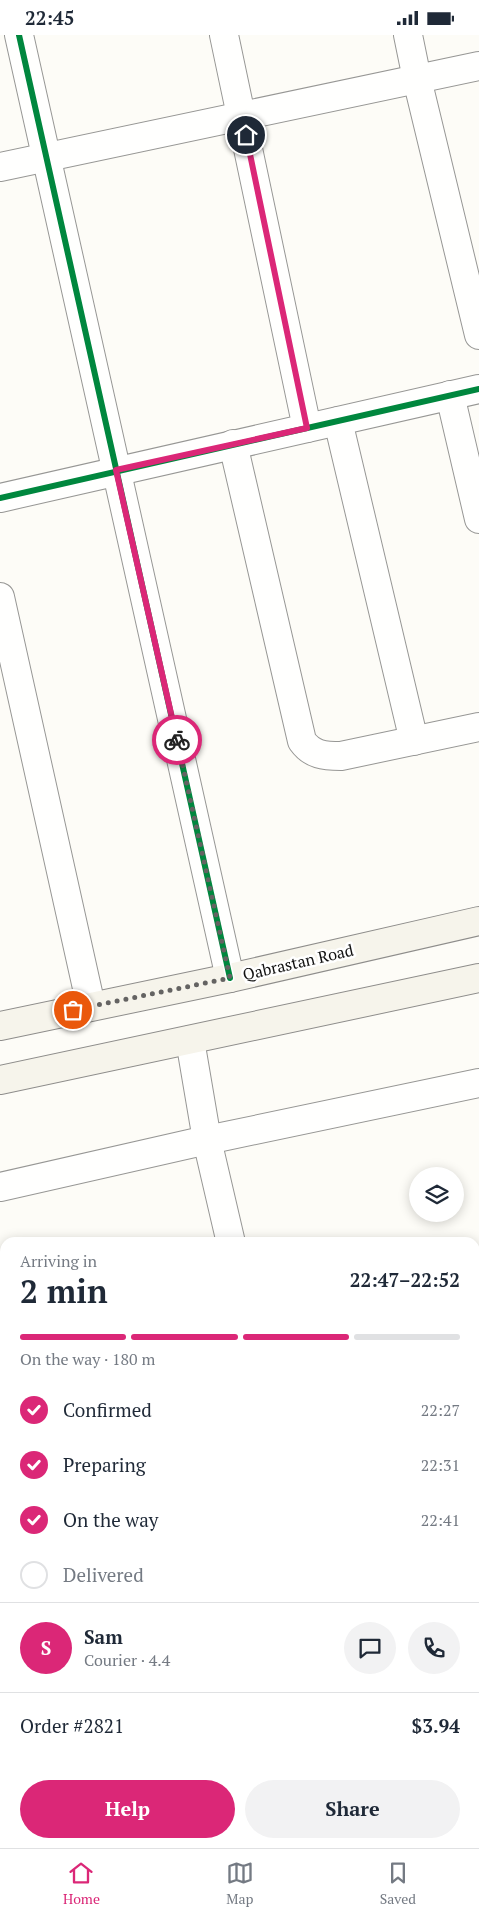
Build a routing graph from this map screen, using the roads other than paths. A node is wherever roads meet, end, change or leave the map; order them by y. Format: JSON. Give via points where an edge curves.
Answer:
{"nodes":[{"id":1,"x":19,"y":35,"type":"edge"},
{"id":2,"x":224,"y":35,"type":"edge"},
{"id":3,"x":408,"y":35,"type":"edge"},
{"id":4,"x":479,"y":66,"type":"edge"},
{"id":5,"x":417,"y":79,"type":"junction"},
{"id":6,"x":242,"y":116,"type":"junction"},
{"id":7,"x":46,"y":157,"type":"junction"},
{"id":8,"x":0,"y":167,"type":"edge"},
{"id":9,"x":479,"y":335,"type":"edge"},
{"id":10,"x":479,"y":389,"type":"edge"},
{"id":11,"x":450,"y":395,"type":"junction"},
{"id":12,"x":338,"y":421,"type":"junction"},
{"id":13,"x":307,"y":428,"type":"junction"},
{"id":14,"x":233,"y":444,"type":"junction"},
{"id":15,"x":116,"y":470,"type":"junction"},
{"id":16,"x":0,"y":498,"type":"edge"},
{"id":17,"x":479,"y":519,"type":"edge"},
{"id":18,"x":0,"y":597,"type":"edge"},
{"id":19,"x":8,"y":673,"type":"edge"},
{"id":20,"x":479,"y":727,"type":"edge"},
{"id":21,"x":414,"y":741,"type":"junction"},
{"id":22,"x":479,"y":921,"type":"edge"},
{"id":23,"x":230,"y":978,"type":"junction"},
{"id":24,"x":479,"y":978,"type":"edge"},
{"id":25,"x":91,"y":1006,"type":"junction"},
{"id":26,"x":0,"y":1025,"type":"edge"},
{"id":27,"x":190,"y":1040,"type":"junction"},
{"id":28,"x":0,"y":1080,"type":"edge"},
{"id":29,"x":479,"y":1083,"type":"edge"},
{"id":30,"x":207,"y":1140,"type":"junction"},
{"id":31,"x":0,"y":1187,"type":"edge"},
{"id":32,"x":230,"y":1237,"type":"edge"}],
"edges":[{"from":1,"to":7,"type":"street"},
{"from":2,"to":6,"type":"street"},
{"from":3,"to":5,"type":"street"},
{"from":4,"to":5,"type":"street"},
{"from":5,"to":6,"type":"street"},
{"from":5,"to":9,"type":"street"},
{"from":6,"to":7,"type":"street"},
{"from":6,"to":13,"type":"street"},
{"from":7,"to":8,"type":"street"},
{"from":7,"to":15,"type":"street"},
{"from":10,"to":11,"type":"street"},
{"from":11,"to":12,"type":"street"},
{"from":11,"to":17,"type":"street"},
{"from":12,"to":13,"type":"street"},
{"from":12,"to":21,"type":"street"},
{"from":13,"to":14,"type":"street"},
{"from":14,"to":15,"type":"street"},
{"from":14,"to":21,"type":"street","via":[[302,741],[308,749],[322,756],[341,756]]},
{"from":15,"to":16,"type":"street"},
{"from":15,"to":23,"type":"street"},
{"from":18,"to":19,"type":"street"},
{"from":19,"to":25,"type":"street"},
{"from":20,"to":21,"type":"street"},
{"from":22,"to":23,"type":"main road","name":"Qabrastan Road"},
{"from":23,"to":25,"type":"main road","name":"Qabrastan Road"},
{"from":24,"to":27,"type":"main road"},
{"from":25,"to":26,"type":"main road","name":"Qabrastan Road"},
{"from":27,"to":28,"type":"main road"},
{"from":27,"to":30,"type":"street"},
{"from":29,"to":30,"type":"street"},
{"from":30,"to":31,"type":"street"},
{"from":30,"to":32,"type":"street"}]}
